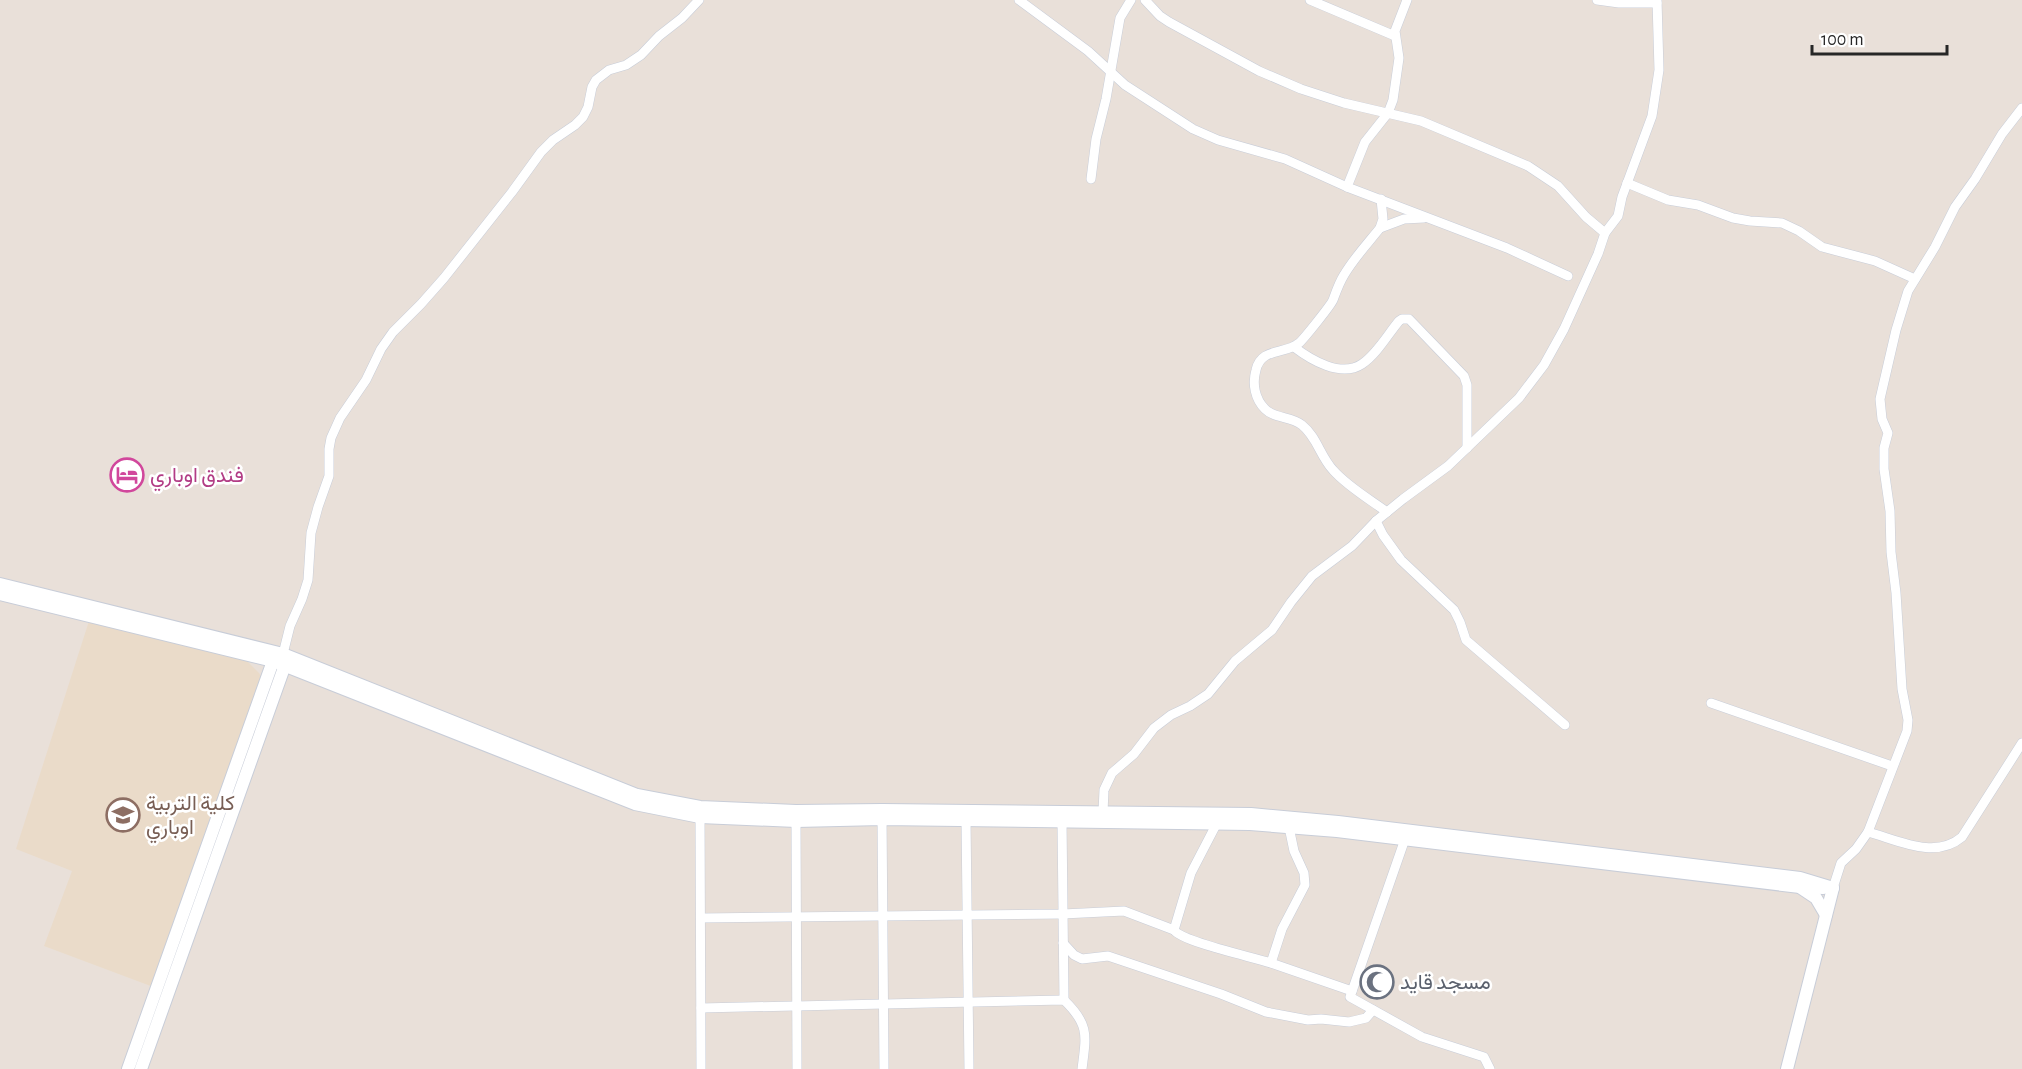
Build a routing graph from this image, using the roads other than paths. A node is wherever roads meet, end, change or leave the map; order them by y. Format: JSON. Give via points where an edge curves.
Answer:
{"nodes":[{"id":1,"x":699,"y":0,"type":"edge"},
{"id":2,"x":1019,"y":0,"type":"edge"},
{"id":3,"x":1131,"y":0,"type":"edge"},
{"id":4,"x":1145,"y":0,"type":"edge"},
{"id":5,"x":1310,"y":0,"type":"edge"},
{"id":6,"x":1407,"y":0,"type":"edge"},
{"id":7,"x":1597,"y":0,"type":"edge"},
{"id":8,"x":1658,"y":1,"type":"edge"},
{"id":9,"x":1395,"y":36,"type":"junction"},
{"id":10,"x":1109,"y":72,"type":"junction"},
{"id":11,"x":2022,"y":108,"type":"edge"},
{"id":12,"x":1388,"y":113,"type":"junction"},
{"id":13,"x":1091,"y":179,"type":"dead end"},
{"id":14,"x":1627,"y":183,"type":"junction"},
{"id":15,"x":1347,"y":187,"type":"junction"},
{"id":16,"x":1380,"y":200,"type":"junction"},
{"id":17,"x":1430,"y":218,"type":"junction"},
{"id":18,"x":1380,"y":228,"type":"junction"},
{"id":19,"x":1605,"y":233,"type":"junction"},
{"id":20,"x":1569,"y":276,"type":"dead end"},
{"id":21,"x":1915,"y":279,"type":"junction"},
{"id":22,"x":1293,"y":347,"type":"junction"},
{"id":23,"x":1467,"y":448,"type":"junction"},
{"id":24,"x":1387,"y":512,"type":"junction"},
{"id":25,"x":1376,"y":521,"type":"junction"},
{"id":26,"x":0,"y":584,"type":"edge"},
{"id":27,"x":0,"y":594,"type":"edge"},
{"id":28,"x":249,"y":655,"type":"junction"},
{"id":29,"x":280,"y":660,"type":"junction"},
{"id":30,"x":311,"y":676,"type":"junction"},
{"id":31,"x":269,"y":692,"type":"junction"},
{"id":32,"x":1711,"y":703,"type":"dead end"},
{"id":33,"x":1564,"y":725,"type":"dead end"},
{"id":34,"x":2022,"y":743,"type":"edge"},
{"id":35,"x":1892,"y":766,"type":"junction"},
{"id":36,"x":700,"y":812,"type":"junction"},
{"id":37,"x":1103,"y":812,"type":"junction"},
{"id":38,"x":882,"y":814,"type":"junction"},
{"id":39,"x":796,"y":820,"type":"junction"},
{"id":40,"x":966,"y":820,"type":"junction"},
{"id":41,"x":1062,"y":821,"type":"junction"},
{"id":42,"x":1217,"y":823,"type":"junction"},
{"id":43,"x":1289,"y":827,"type":"junction"},
{"id":44,"x":1868,"y":832,"type":"junction"},
{"id":45,"x":1405,"y":839,"type":"junction"},
{"id":46,"x":1800,"y":887,"type":"junction"},
{"id":47,"x":1833,"y":888,"type":"junction"},
{"id":48,"x":1063,"y":914,"type":"junction"},
{"id":49,"x":967,"y":915,"type":"junction"},
{"id":50,"x":1826,"y":915,"type":"junction"},
{"id":51,"x":883,"y":916,"type":"junction"},
{"id":52,"x":796,"y":917,"type":"junction"},
{"id":53,"x":701,"y":918,"type":"junction"},
{"id":54,"x":1174,"y":930,"type":"junction"},
{"id":55,"x":1063,"y":943,"type":"junction"},
{"id":56,"x":1271,"y":963,"type":"junction"},
{"id":57,"x":1352,"y":991,"type":"junction"},
{"id":58,"x":1064,"y":1000,"type":"junction"},
{"id":59,"x":968,"y":1002,"type":"junction"},
{"id":60,"x":884,"y":1005,"type":"junction"},
{"id":61,"x":797,"y":1006,"type":"junction"},
{"id":62,"x":701,"y":1008,"type":"junction"},
{"id":63,"x":1373,"y":1010,"type":"junction"},
{"id":64,"x":128,"y":1069,"type":"edge"},
{"id":65,"x":141,"y":1069,"type":"edge"},
{"id":66,"x":701,"y":1069,"type":"edge"},
{"id":67,"x":797,"y":1069,"type":"edge"},
{"id":68,"x":884,"y":1069,"type":"edge"},
{"id":69,"x":969,"y":1069,"type":"edge"},
{"id":70,"x":1082,"y":1069,"type":"edge"},
{"id":71,"x":1490,"y":1069,"type":"edge"},
{"id":72,"x":1787,"y":1069,"type":"edge"}],
"edges":[{"from":1,"to":29,"type":"street","via":[[641,56],[596,80],[583,117],[541,152],[444,278],[381,349],[331,438],[329,477],[311,534],[308,580]]},
{"from":2,"to":10,"type":"street","via":[[1088,51]]},
{"from":3,"to":10,"type":"street","via":[[1120,18]]},
{"from":4,"to":12,"type":"street","via":[[1169,22],[1270,76],[1322,97]]},
{"from":5,"to":9,"type":"street"},
{"from":6,"to":9,"type":"street"},
{"from":7,"to":8,"type":"street"},
{"from":8,"to":14,"type":"street","via":[[1656,101]]},
{"from":9,"to":12,"type":"street","via":[[1398,72]]},
{"from":10,"to":13,"type":"street"},
{"from":10,"to":15,"type":"street","via":[[1193,129],[1285,159]]},
{"from":11,"to":21,"type":"street","via":[[1954,207]]},
{"from":12,"to":15,"type":"street","via":[[1365,142]]},
{"from":12,"to":19,"type":"street","via":[[1421,121],[1528,166],[1558,186]]},
{"from":14,"to":19,"type":"street","via":[[1618,216]]},
{"from":14,"to":21,"type":"street","via":[[1668,200],[1698,205],[1732,218],[1782,223],[1822,247],[1875,261]]},
{"from":15,"to":16,"type":"street"},
{"from":16,"to":17,"type":"street"},
{"from":16,"to":18,"type":"street"},
{"from":17,"to":18,"type":"street","via":[[1404,219]]},
{"from":17,"to":20,"type":"street"},
{"from":18,"to":22,"type":"street","via":[[1344,274],[1328,308]]},
{"from":19,"to":23,"type":"street","via":[[1564,329],[1544,365],[1519,398]]},
{"from":21,"to":35,"type":"street","via":[[1898,321],[1880,399],[1888,433],[1884,469],[1908,720],[1904,742]]},
{"from":22,"to":23,"type":"street","via":[[1328,366],[1353,368],[1367,360],[1399,321],[1409,319],[1464,376]]},
{"from":22,"to":24,"type":"street","via":[[1270,353],[1259,362],[1254,384],[1259,401],[1271,414],[1301,424],[1334,471]]},
{"from":23,"to":24,"type":"street"},
{"from":24,"to":25,"type":"street"},
{"from":25,"to":33,"type":"street","via":[[1401,560],[1454,610],[1466,640]]},
{"from":25,"to":37,"type":"street","via":[[1352,546],[1312,576],[1272,630],[1235,661],[1208,694],[1162,721],[1118,767],[1107,781]]},
{"from":26,"to":29,"type":"street"},
{"from":27,"to":28,"type":"street"},
{"from":28,"to":29,"type":"street"},
{"from":28,"to":31,"type":"street","via":[[262,671]]},
{"from":29,"to":30,"type":"street"},
{"from":29,"to":31,"type":"street"},
{"from":29,"to":36,"type":"street","via":[[637,795]]},
{"from":30,"to":31,"type":"street","via":[[291,678]]},
{"from":30,"to":36,"type":"street","via":[[635,804]]},
{"from":31,"to":64,"type":"street"},
{"from":31,"to":65,"type":"street"},
{"from":32,"to":35,"type":"street"},
{"from":34,"to":44,"type":"street","via":[[1956,842],[1933,849]]},
{"from":35,"to":44,"type":"street"},
{"from":36,"to":38,"type":"street"},
{"from":36,"to":39,"type":"street"},
{"from":36,"to":53,"type":"street"},
{"from":37,"to":38,"type":"street"},
{"from":37,"to":47,"type":"street","via":[[1251,814],[1338,822],[1800,878]]},
{"from":38,"to":39,"type":"street"},
{"from":38,"to":40,"type":"street"},
{"from":38,"to":51,"type":"street"},
{"from":39,"to":52,"type":"street"},
{"from":40,"to":41,"type":"street"},
{"from":40,"to":49,"type":"street"},
{"from":41,"to":42,"type":"street"},
{"from":41,"to":48,"type":"street"},
{"from":42,"to":43,"type":"street"},
{"from":42,"to":54,"type":"street","via":[[1191,873]]},
{"from":43,"to":45,"type":"street"},
{"from":43,"to":56,"type":"street","via":[[1305,885],[1281,929]]},
{"from":44,"to":47,"type":"street","via":[[1841,863]]},
{"from":45,"to":46,"type":"street"},
{"from":45,"to":57,"type":"street"},
{"from":46,"to":47,"type":"street"},
{"from":46,"to":50,"type":"street","via":[[1816,898]]},
{"from":47,"to":50,"type":"street"},
{"from":48,"to":49,"type":"street"},
{"from":48,"to":54,"type":"street","via":[[1124,911]]},
{"from":48,"to":55,"type":"street"},
{"from":49,"to":51,"type":"street"},
{"from":49,"to":59,"type":"street"},
{"from":50,"to":72,"type":"street"},
{"from":51,"to":52,"type":"street"},
{"from":51,"to":60,"type":"street"},
{"from":52,"to":53,"type":"street"},
{"from":52,"to":61,"type":"street"},
{"from":53,"to":62,"type":"street"},
{"from":54,"to":56,"type":"street","via":[[1207,945]]},
{"from":55,"to":58,"type":"street"},
{"from":55,"to":63,"type":"street","via":[[1082,959],[1108,956],[1266,1012],[1349,1022],[1366,1018]]},
{"from":56,"to":57,"type":"street"},
{"from":57,"to":63,"type":"street","via":[[1350,997]]},
{"from":58,"to":59,"type":"street"},
{"from":58,"to":70,"type":"street","via":[[1076,1012],[1086,1033]]},
{"from":59,"to":60,"type":"street"},
{"from":59,"to":69,"type":"street"},
{"from":60,"to":61,"type":"street"},
{"from":60,"to":68,"type":"street"},
{"from":61,"to":62,"type":"street"},
{"from":61,"to":67,"type":"street"},
{"from":62,"to":66,"type":"street"},
{"from":63,"to":71,"type":"street","via":[[1422,1037],[1484,1057]]}]}
